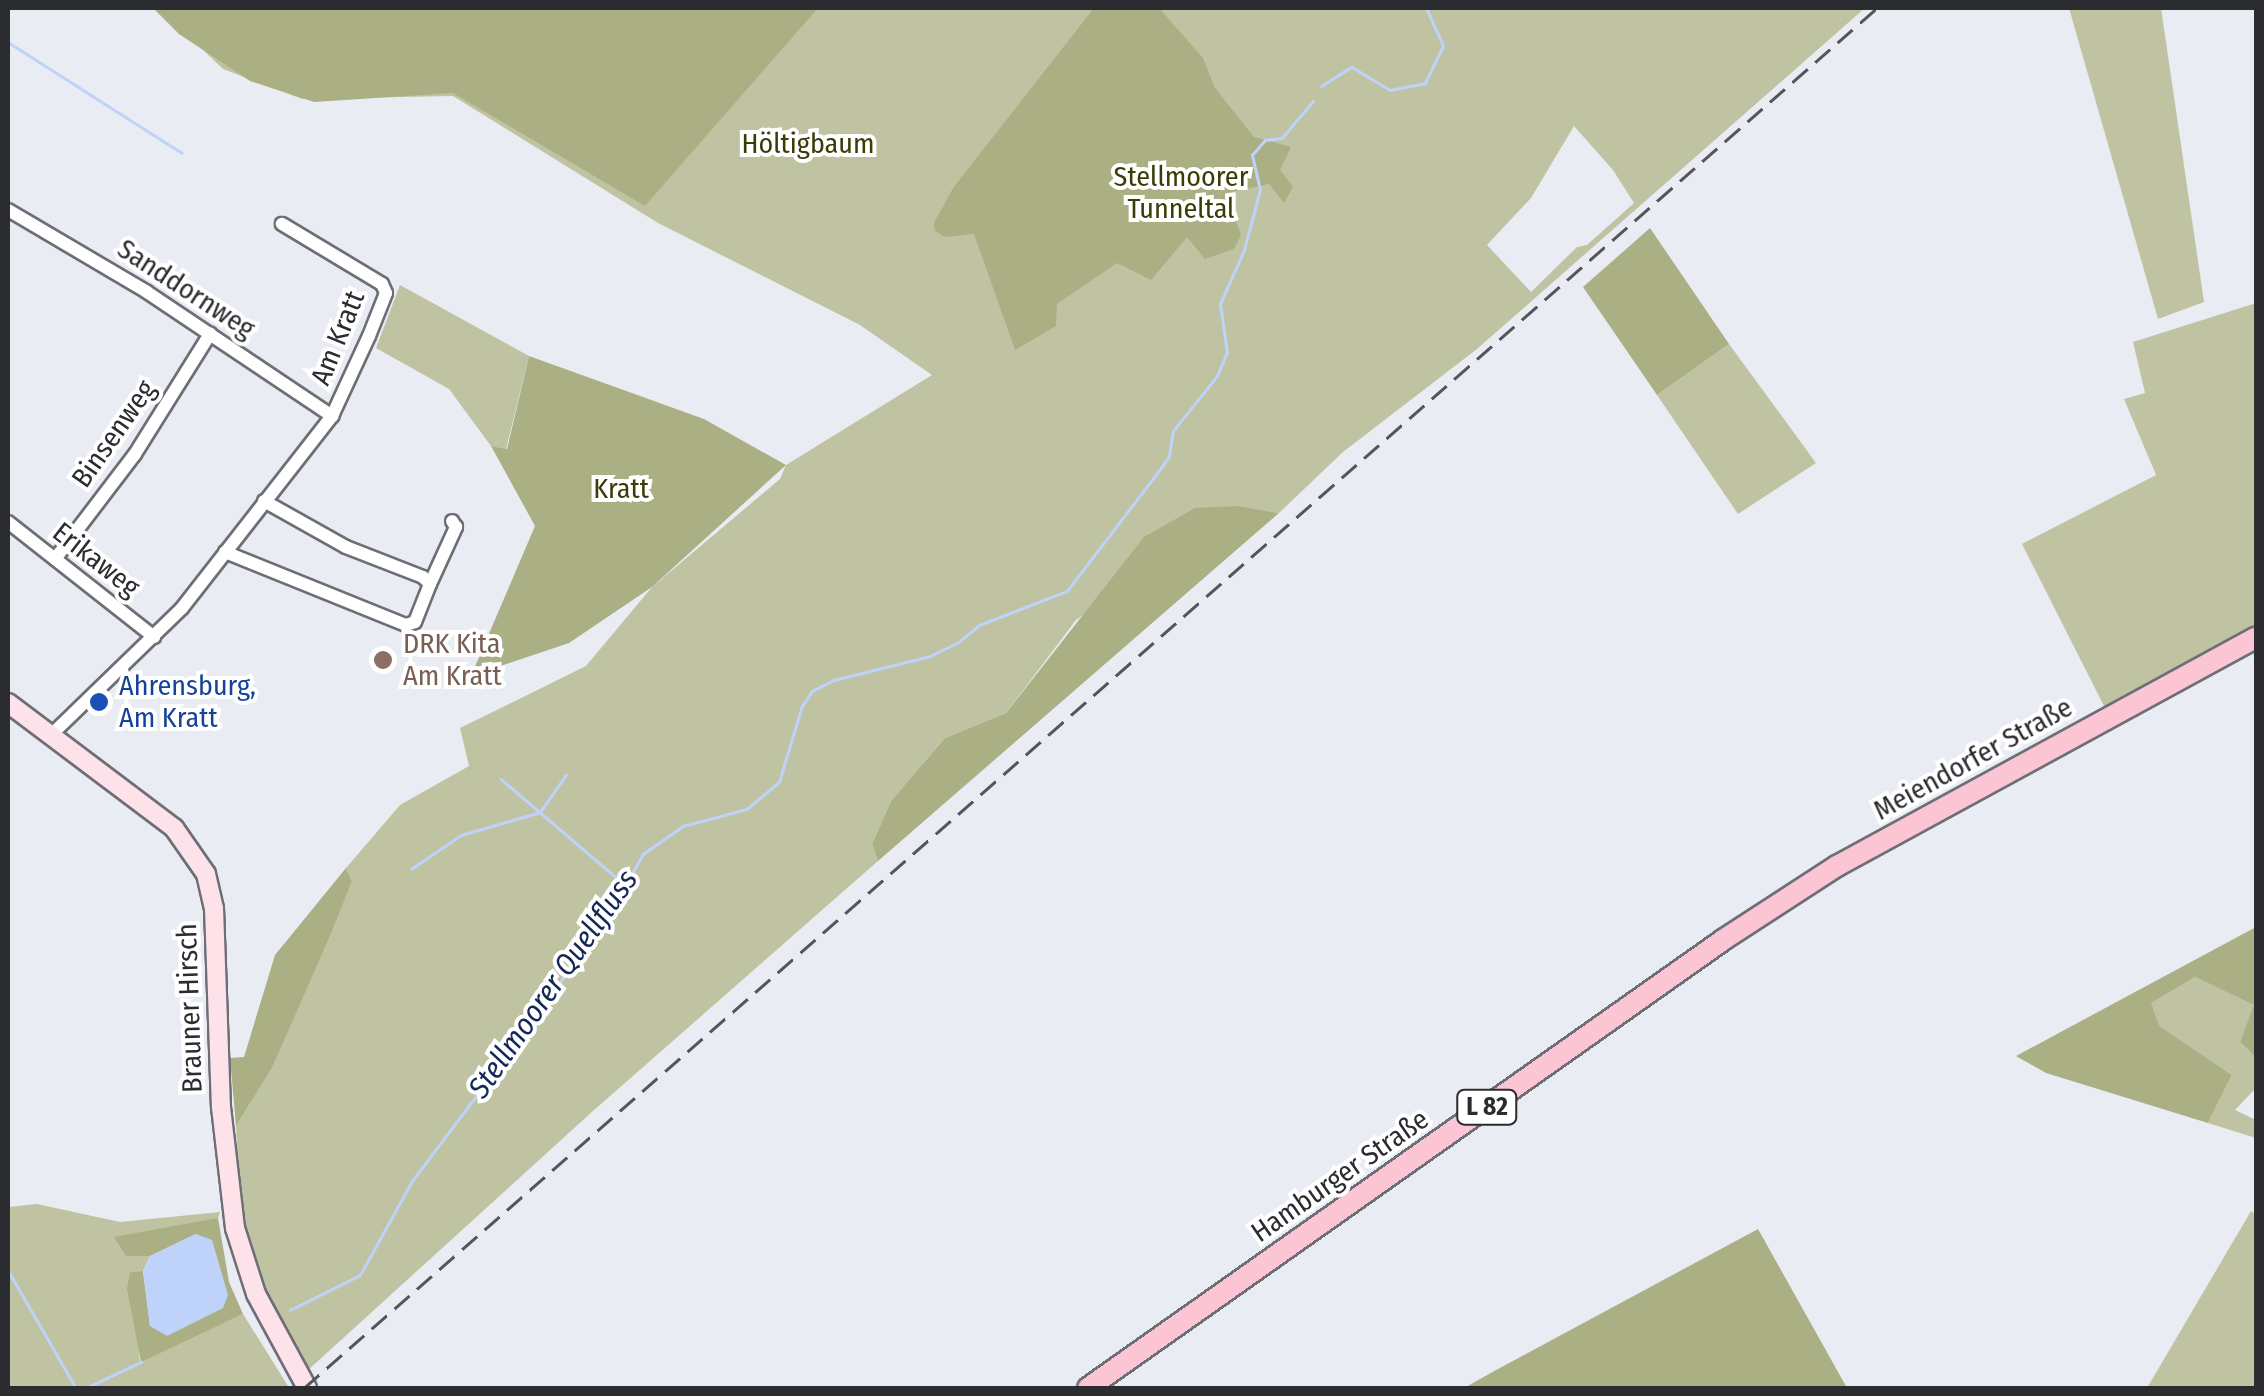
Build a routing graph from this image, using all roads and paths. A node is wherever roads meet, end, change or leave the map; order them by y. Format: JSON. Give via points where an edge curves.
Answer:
{"nodes":[{"id":1,"x":8,"y":210,"type":"edge"},
{"id":2,"x":282,"y":224,"type":"dead end"},
{"id":3,"x":210,"y":334,"type":"junction"},
{"id":4,"x":332,"y":416,"type":"junction"},
{"id":5,"x":264,"y":501,"type":"junction"},
{"id":6,"x":8,"y":522,"type":"edge"},
{"id":7,"x":452,"y":522,"type":"dead end"},
{"id":8,"x":225,"y":552,"type":"junction"},
{"id":9,"x":55,"y":559,"type":"junction"},
{"id":10,"x":430,"y":584,"type":"junction"},
{"id":11,"x":154,"y":637,"type":"junction"},
{"id":12,"x":2256,"y":638,"type":"edge"},
{"id":13,"x":8,"y":703,"type":"edge"},
{"id":14,"x":50,"y":736,"type":"junction"},
{"id":15,"x":1723,"y":940,"type":"joint"},
{"id":16,"x":307,"y":1388,"type":"edge"},
{"id":17,"x":1090,"y":1388,"type":"edge"}],
"edges":[{"from":1,"to":3,"type":"street","name":"Sanddornweg"},
{"from":2,"to":4,"type":"street","name":"Am Kratt","via":[[370,275],[386,293]]},
{"from":3,"to":4,"type":"street","name":"Sanddornweg"},
{"from":3,"to":9,"type":"street","name":"Binsenweg","via":[[135,454]]},
{"from":4,"to":5,"type":"street","name":"Am Kratt"},
{"from":5,"to":8,"type":"street","name":"Am Kratt"},
{"from":5,"to":10,"type":"street"},
{"from":6,"to":9,"type":"street","name":"Erikaweg"},
{"from":7,"to":10,"type":"street","via":[[456,527]]},
{"from":8,"to":10,"type":"street","via":[[406,626],[415,622]]},
{"from":8,"to":11,"type":"street","name":"Am Kratt"},
{"from":9,"to":11,"type":"street","name":"Erikaweg"},
{"from":11,"to":14,"type":"street","name":"Am Kratt"},
{"from":12,"to":15,"type":"main road","name":"Meiendorfer Straße","number":"L 82","via":[[1850,858]]},
{"from":13,"to":14,"type":"street","name":"Brauner Hirsch"},
{"from":14,"to":16,"type":"street","name":"Brauner Hirsch","via":[[174,828],[206,874],[214,908],[221,1107],[235,1228],[256,1294]]},
{"from":15,"to":17,"type":"main road","name":"Hamburger Straße","number":"L 82"}]}
